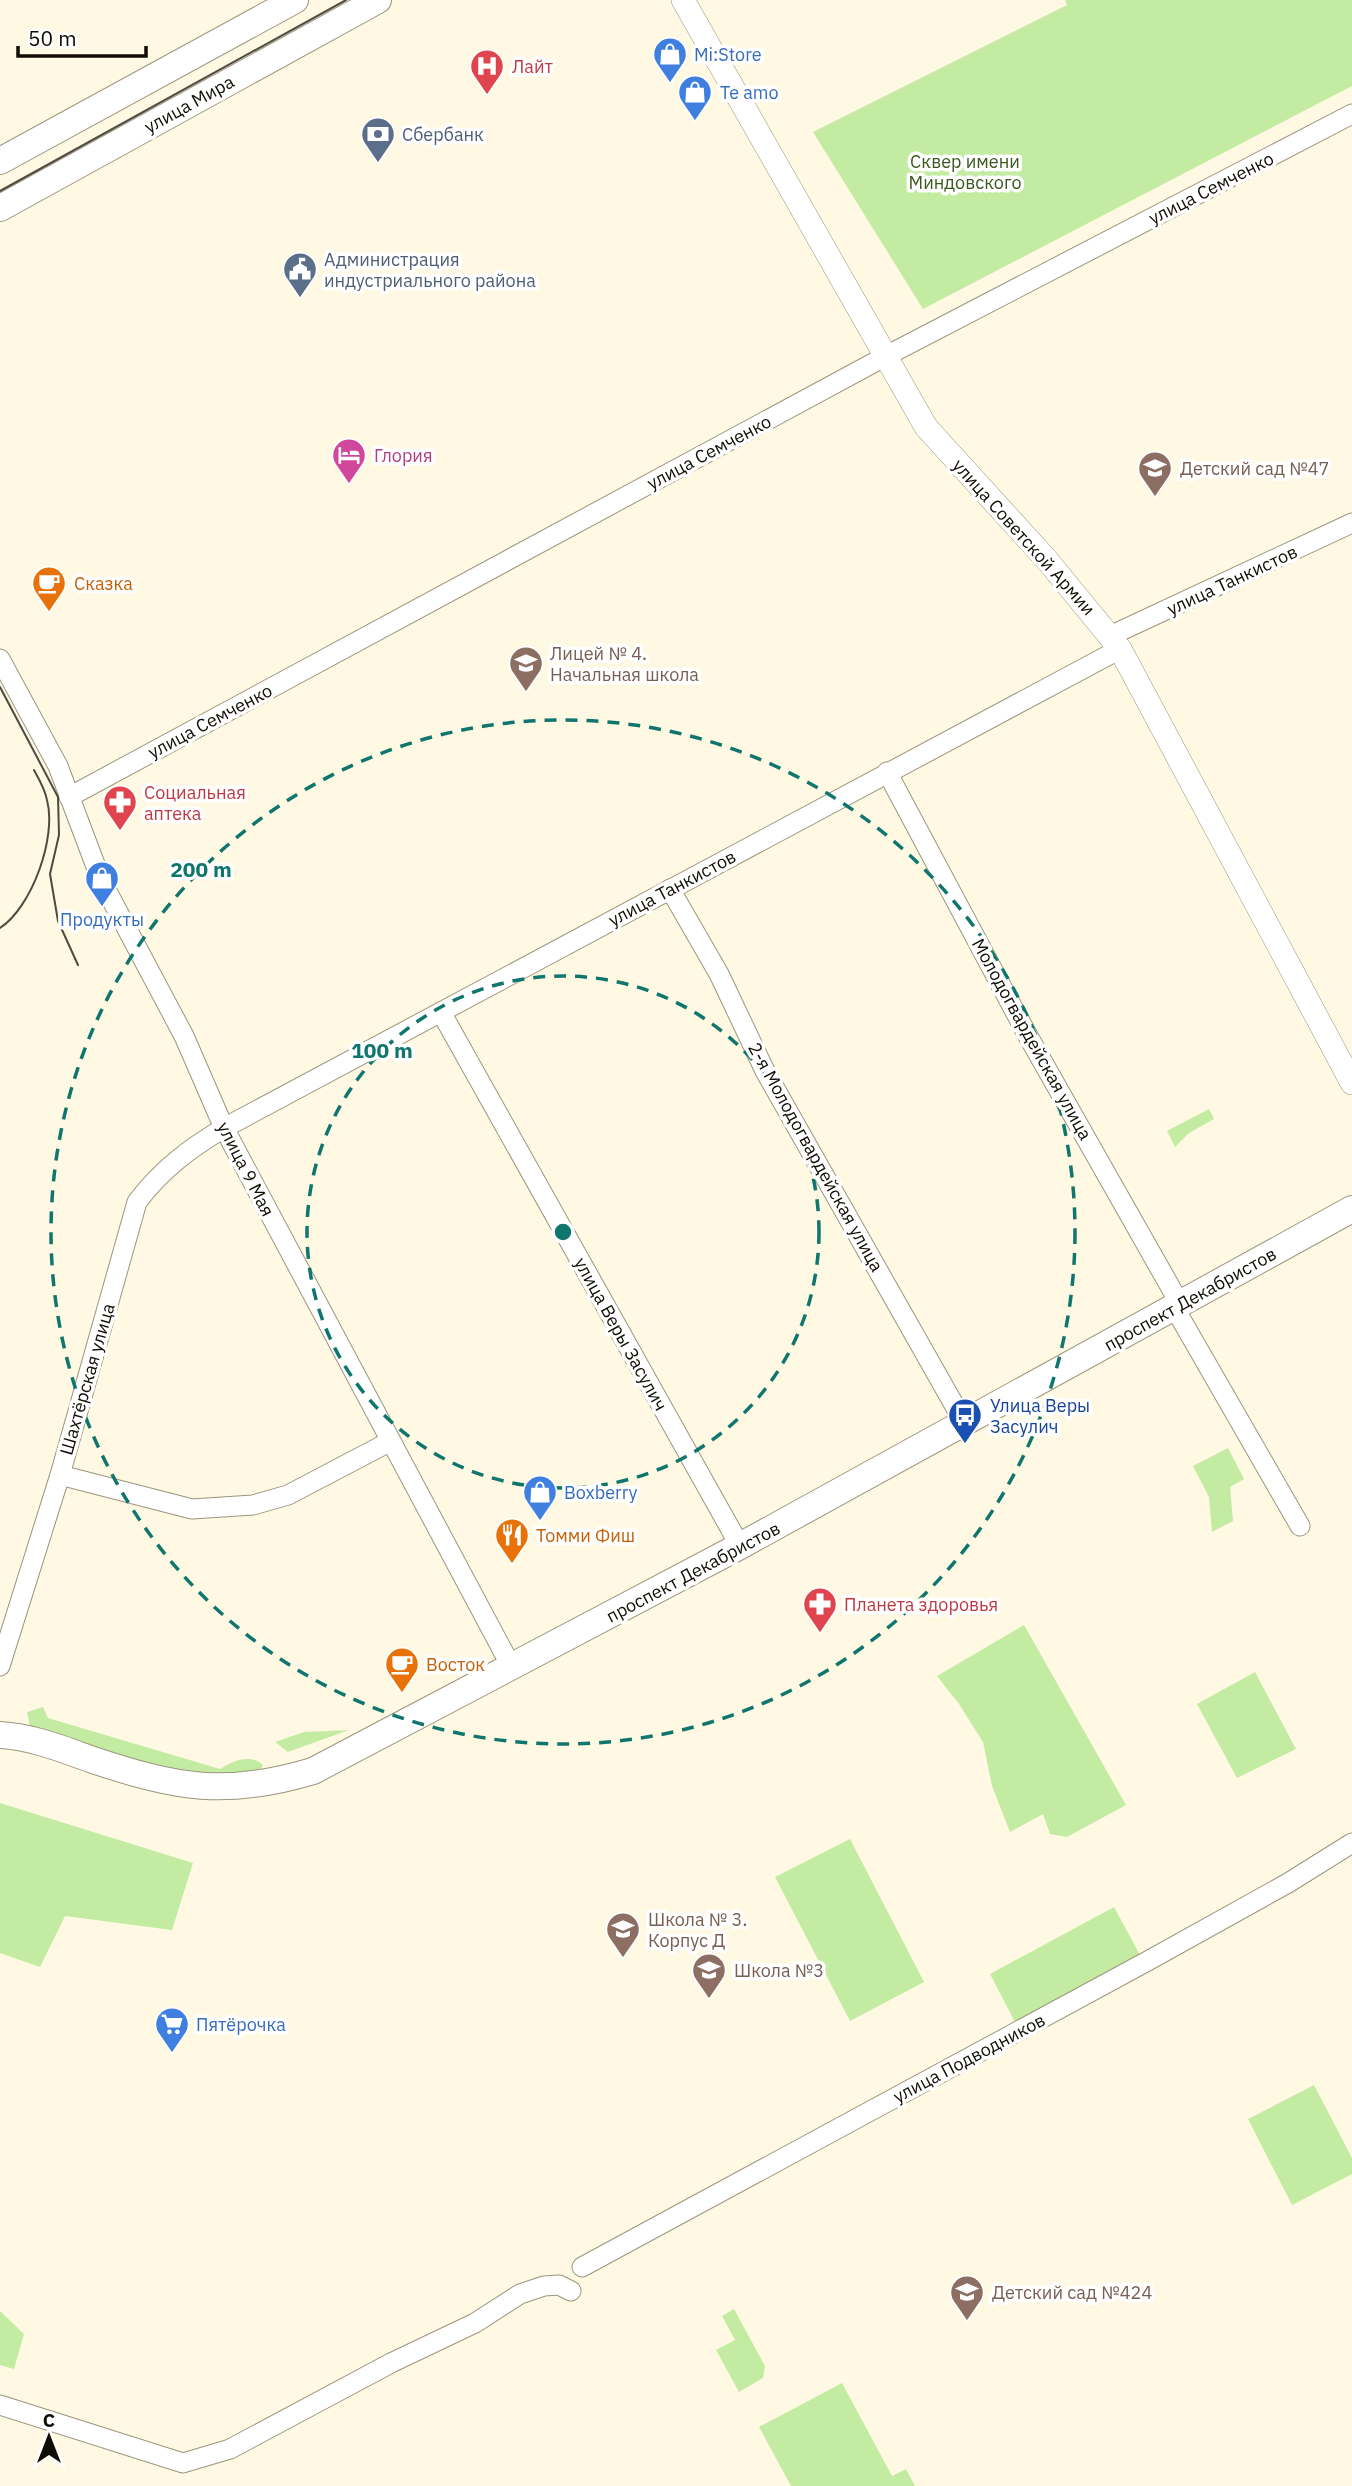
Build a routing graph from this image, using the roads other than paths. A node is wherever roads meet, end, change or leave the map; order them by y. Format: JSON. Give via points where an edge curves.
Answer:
{"nodes":[{"id":1,"x":295,"y":0,"type":"edge"},
{"id":2,"x":378,"y":0,"type":"edge"},
{"id":3,"x":683,"y":0,"type":"edge"},
{"id":4,"x":1352,"y":114,"type":"edge"},
{"id":5,"x":0,"y":161,"type":"edge"},
{"id":6,"x":0,"y":208,"type":"edge"},
{"id":7,"x":886,"y":356,"type":"junction"},
{"id":8,"x":1352,"y":523,"type":"edge"},
{"id":9,"x":1116,"y":642,"type":"junction"},
{"id":10,"x":0,"y":659,"type":"edge"},
{"id":11,"x":887,"y":772,"type":"junction"},
{"id":12,"x":69,"y":797,"type":"junction"},
{"id":13,"x":670,"y":889,"type":"junction"},
{"id":14,"x":441,"y":1012,"type":"junction"},
{"id":15,"x":1352,"y":1083,"type":"edge"},
{"id":16,"x":224,"y":1128,"type":"junction"},
{"id":17,"x":1352,"y":1209,"type":"edge"},
{"id":18,"x":1177,"y":1306,"type":"junction"},
{"id":19,"x":965,"y":1424,"type":"junction"},
{"id":20,"x":389,"y":1442,"type":"junction"},
{"id":21,"x":61,"y":1475,"type":"junction"},
{"id":22,"x":1300,"y":1526,"type":"dead end"},
{"id":23,"x":740,"y":1546,"type":"junction"},
{"id":24,"x":0,"y":1666,"type":"edge"},
{"id":25,"x":512,"y":1668,"type":"junction"},
{"id":26,"x":0,"y":1735,"type":"edge"},
{"id":27,"x":1352,"y":1843,"type":"edge"},
{"id":28,"x":582,"y":2267,"type":"dead end"},
{"id":29,"x":571,"y":2291,"type":"dead end"},
{"id":30,"x":0,"y":2405,"type":"edge"}],
"edges":[{"from":1,"to":5,"type":"main road"},
{"from":2,"to":6,"type":"main road","name":"улица Мира"},
{"from":3,"to":7,"type":"street","name":"улица Советской Армии"},
{"from":4,"to":7,"type":"street","name":"улица Семченко"},
{"from":7,"to":9,"type":"street","name":"улица Советской Армии","via":[[926,427]]},
{"from":7,"to":12,"type":"street","name":"улица Семченко"},
{"from":8,"to":9,"type":"street","name":"улица Танкистов"},
{"from":9,"to":11,"type":"street","name":"улица Танкистов"},
{"from":9,"to":15,"type":"street","name":"улица Советской Армии"},
{"from":10,"to":12,"type":"street","name":"улица 9 Мая","via":[[58,766]]},
{"from":11,"to":13,"type":"street","name":"улица Танкистов"},
{"from":11,"to":18,"type":"street","name":"Молодогвардейская улица"},
{"from":12,"to":16,"type":"street","name":"улица 9 Мая","via":[[101,880],[184,1036]]},
{"from":13,"to":14,"type":"street","name":"улица Танкистов"},
{"from":13,"to":19,"type":"street","name":"2-я Молодогвардейская улица","via":[[719,974],[765,1071]]},
{"from":14,"to":16,"type":"street","name":"улица Танкистов"},
{"from":14,"to":23,"type":"street","name":"улица Веры Засулич"},
{"from":16,"to":20,"type":"street","name":"улица 9 Мая"},
{"from":16,"to":21,"type":"street","name":"Шахтёрская улица","via":[[185,1152],[154,1179],[137,1202]]},
{"from":17,"to":18,"type":"main road","name":"проспект Декабристов"},
{"from":18,"to":19,"type":"main road","name":"проспект Декабристов"},
{"from":18,"to":22,"type":"street","name":"Молодогвардейская улица"},
{"from":19,"to":23,"type":"main road","name":"проспект Декабристов"},
{"from":20,"to":21,"type":"street","via":[[288,1495],[253,1505],[192,1509]]},
{"from":20,"to":25,"type":"street","name":"улица 9 Мая"},
{"from":21,"to":24,"type":"street","name":"Шахтёрская улица"},
{"from":23,"to":25,"type":"main road","name":"проспект Декабристов"},
{"from":25,"to":26,"type":"main road","name":"проспект Декабристов","via":[[313,1771],[246,1787],[186,1786],[151,1779],[23,1736]]},
{"from":27,"to":28,"type":"street","name":"улица Подводников","via":[[1288,1884]]},
{"from":29,"to":30,"type":"street","via":[[559,2285],[520,2294],[475,2323],[230,2449],[183,2463]]}]}
